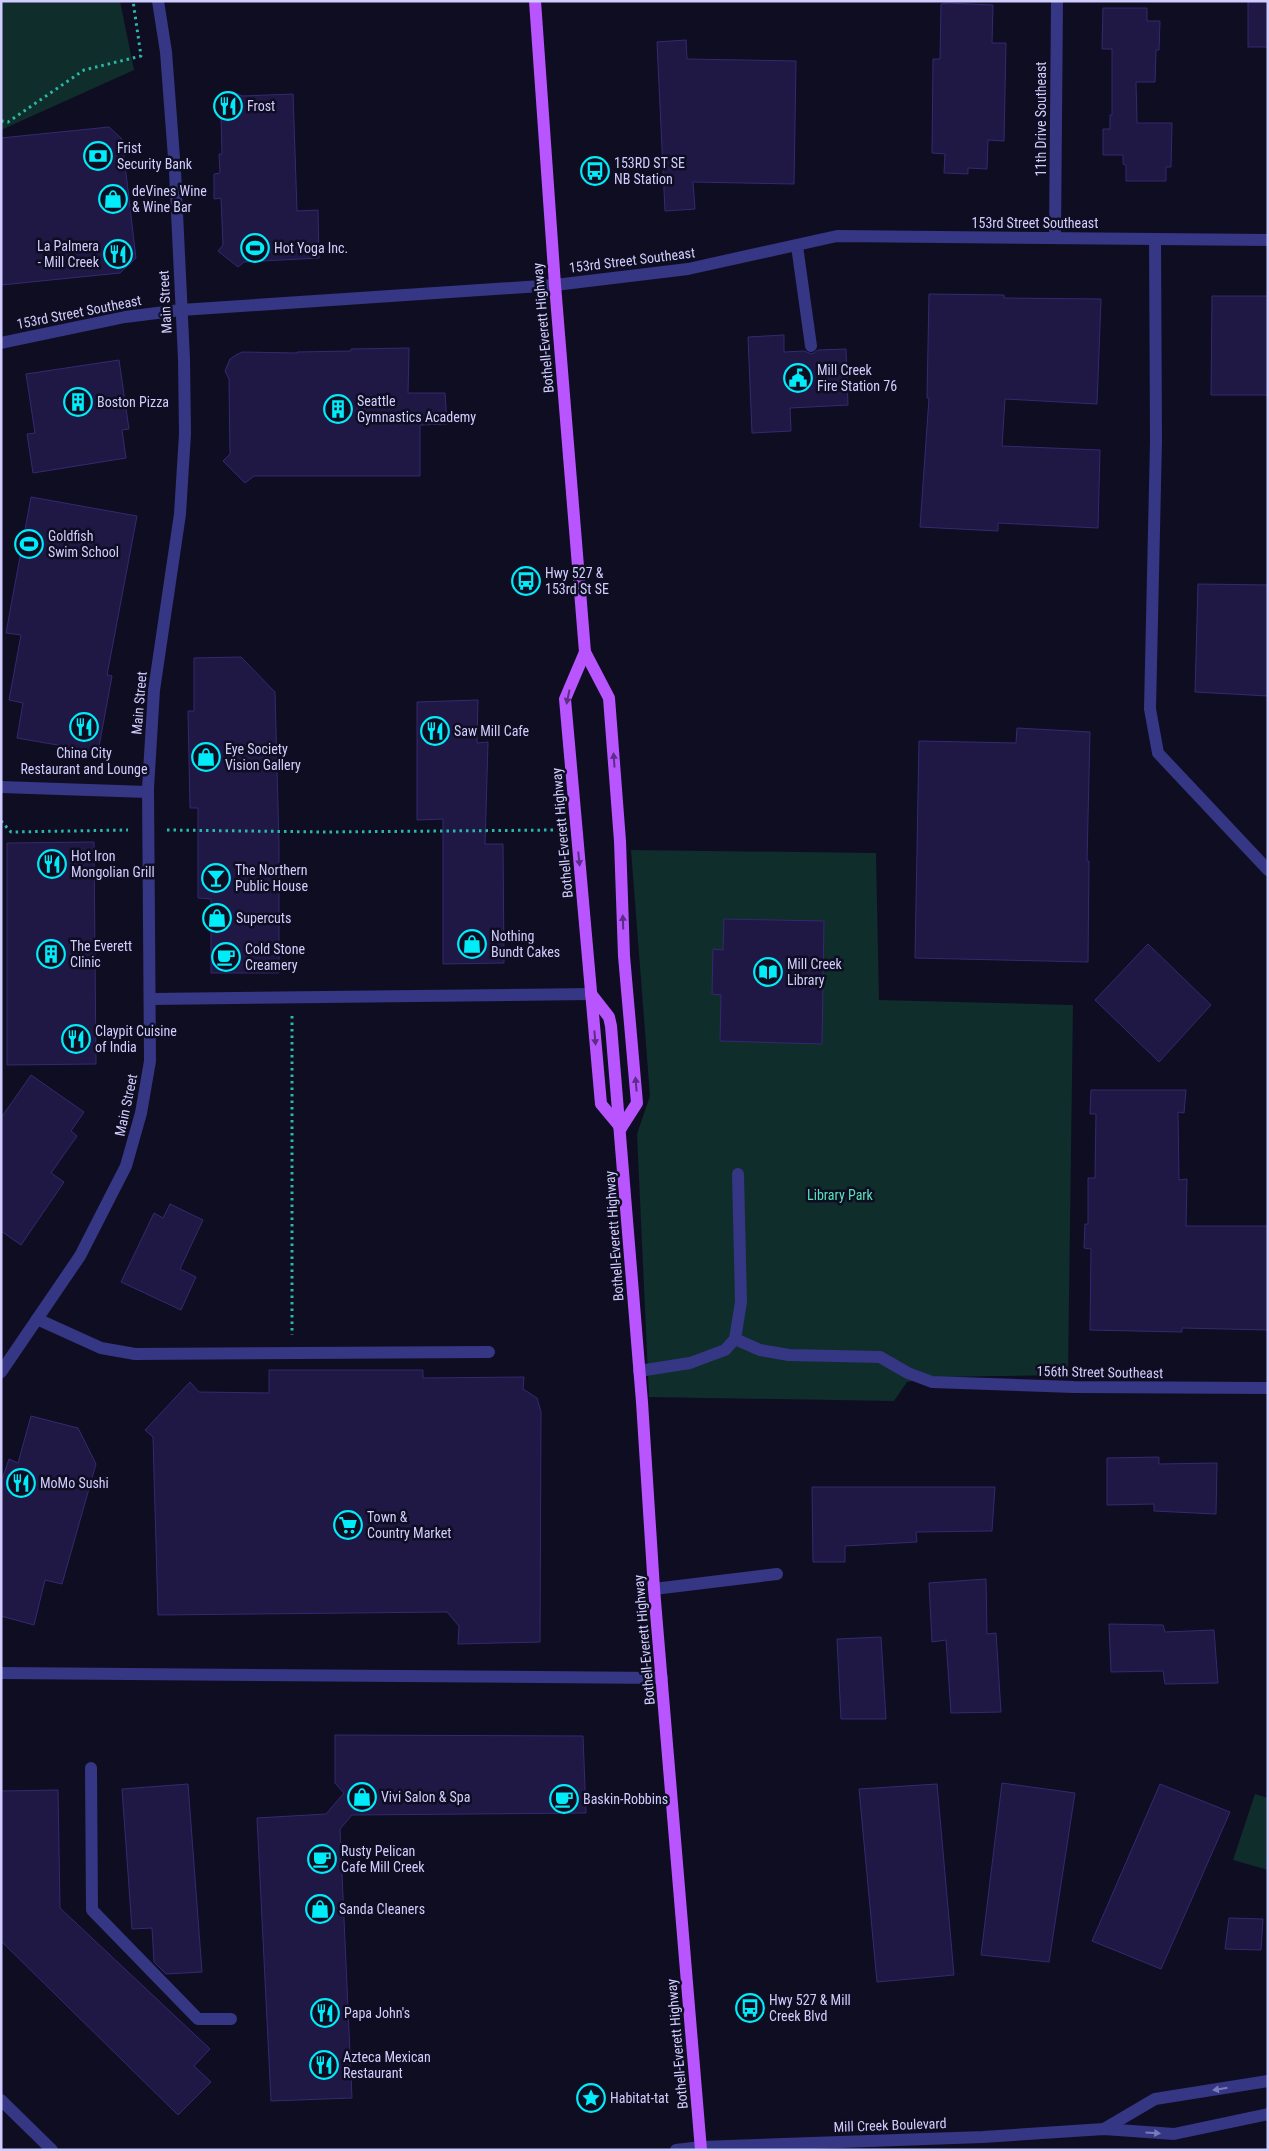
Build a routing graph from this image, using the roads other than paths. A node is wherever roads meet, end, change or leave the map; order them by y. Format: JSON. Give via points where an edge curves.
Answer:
{"nodes":[{"id":1,"x":158,"y":1,"type":"edge"},
{"id":2,"x":535,"y":1,"type":"edge"},
{"id":3,"x":1057,"y":1,"type":"edge"},
{"id":4,"x":1055,"y":237,"type":"junction"},
{"id":5,"x":1155,"y":239,"type":"junction"},
{"id":6,"x":1268,"y":240,"type":"edge"},
{"id":7,"x":796,"y":246,"type":"junction"},
{"id":8,"x":554,"y":285,"type":"junction"},
{"id":9,"x":181,"y":310,"type":"junction"},
{"id":10,"x":1,"y":343,"type":"edge"},
{"id":11,"x":812,"y":346,"type":"dead end"},
{"id":12,"x":585,"y":652,"type":"junction"},
{"id":13,"x":1,"y":787,"type":"edge"},
{"id":14,"x":148,"y":792,"type":"junction"},
{"id":15,"x":1268,"y":870,"type":"edge"},
{"id":16,"x":591,"y":994,"type":"junction"},
{"id":17,"x":151,"y":999,"type":"junction"},
{"id":18,"x":621,"y":1128,"type":"junction"},
{"id":19,"x":738,"y":1174,"type":"dead end"},
{"id":20,"x":38,"y":1319,"type":"junction"},
{"id":21,"x":735,"y":1338,"type":"junction"},
{"id":22,"x":488,"y":1352,"type":"dead end"},
{"id":23,"x":639,"y":1371,"type":"junction"},
{"id":24,"x":1,"y":1372,"type":"edge"},
{"id":25,"x":1268,"y":1388,"type":"edge"},
{"id":26,"x":777,"y":1574,"type":"dead end"},
{"id":27,"x":654,"y":1589,"type":"junction"},
{"id":28,"x":1,"y":1673,"type":"edge"},
{"id":29,"x":662,"y":1678,"type":"junction"},
{"id":30,"x":91,"y":1768,"type":"dead end"},
{"id":31,"x":231,"y":2019,"type":"dead end"},
{"id":32,"x":1268,"y":2081,"type":"edge"},
{"id":33,"x":1,"y":2100,"type":"edge"},
{"id":34,"x":1268,"y":2114,"type":"edge"},
{"id":35,"x":1104,"y":2130,"type":"junction"},
{"id":36,"x":701,"y":2148,"type":"edge"},
{"id":37,"x":52,"y":2150,"type":"edge"},
{"id":38,"x":676,"y":2150,"type":"edge"}],
"edges":[{"from":1,"to":9,"type":"street","name":"Main Street","via":[[167,58]]},
{"from":2,"to":8,"type":"main road","name":"Bothell-Everett Highway"},
{"from":3,"to":4,"type":"street","name":"11th Drive Southeast"},
{"from":4,"to":5,"type":"street","name":"153rd Street Southeast"},
{"from":4,"to":7,"type":"street","name":"153rd Street Southeast","via":[[837,236]]},
{"from":5,"to":6,"type":"street","name":"153rd Street Southeast"},
{"from":5,"to":15,"type":"street","via":[[1156,450],[1150,709],[1158,753]]},
{"from":7,"to":8,"type":"street","name":"153rd Street Southeast","via":[[688,270]]},
{"from":7,"to":11,"type":"street"},
{"from":8,"to":9,"type":"street","name":"153rd Street Southeast"},
{"from":8,"to":12,"type":"main road","name":"Bothell-Everett Highway"},
{"from":9,"to":10,"type":"street","name":"153rd Street Southeast","via":[[125,317]]},
{"from":9,"to":14,"type":"street","name":"Main Street","via":[[185,434],[179,519],[154,690]]},
{"from":12,"to":16,"type":"main road","name":"Bothell-Everett Highway","one_way":true,"via":[[566,699]]},
{"from":18,"to":12,"type":"main road","name":"Bothell-Everett Highway","one_way":true,"via":[[637,1104],[624,956],[620,841],[609,698]]},
{"from":13,"to":14,"type":"street"},
{"from":14,"to":17,"type":"street","name":"Main Street"},
{"from":16,"to":17,"type":"street"},
{"from":16,"to":18,"type":"main road","via":[[609,1017]]},
{"from":16,"to":18,"type":"main road","name":"Bothell-Everett Highway","one_way":true,"via":[[601,1104]]},
{"from":17,"to":20,"type":"street","name":"Main Street","via":[[150,1061],[141,1113],[126,1166],[80,1256]]},
{"from":18,"to":23,"type":"main road","name":"Bothell-Everett Highway"},
{"from":19,"to":21,"type":"street","via":[[741,1302]]},
{"from":20,"to":22,"type":"street","via":[[101,1348],[135,1354]]},
{"from":20,"to":24,"type":"street","name":"Main Street"},
{"from":21,"to":23,"type":"street","via":[[725,1350],[690,1362]]},
{"from":21,"to":25,"type":"street","name":"156th Street Southeast","via":[[760,1350],[789,1355],[880,1357],[932,1382]]},
{"from":23,"to":27,"type":"main road","name":"Bothell-Everett Highway"},
{"from":26,"to":27,"type":"street"},
{"from":27,"to":29,"type":"main road","name":"Bothell-Everett Highway"},
{"from":28,"to":29,"type":"street"},
{"from":29,"to":36,"type":"main road","name":"Bothell-Everett Highway"},
{"from":30,"to":31,"type":"street","via":[[92,1910],[198,2019]]},
{"from":32,"to":35,"type":"street","name":"Mill Creek Boulevard","one_way":true,"via":[[1155,2099]]},
{"from":33,"to":37,"type":"street"},
{"from":35,"to":34,"type":"street","name":"Mill Creek Boulevard","one_way":true,"via":[[1174,2134]]},
{"from":35,"to":36,"type":"street","name":"Mill Creek Boulevard"},
{"from":36,"to":38,"type":"street","name":"Mill Creek Boulevard"}]}
